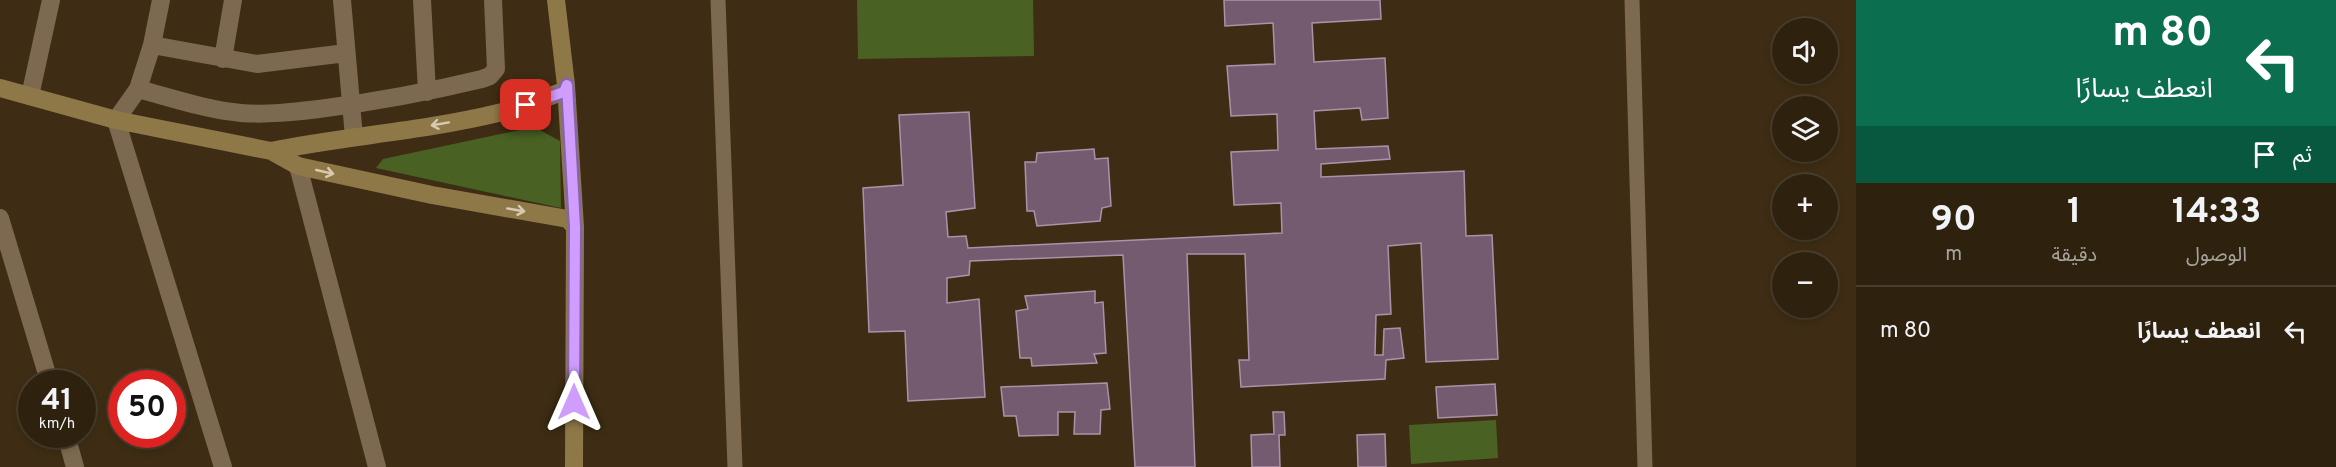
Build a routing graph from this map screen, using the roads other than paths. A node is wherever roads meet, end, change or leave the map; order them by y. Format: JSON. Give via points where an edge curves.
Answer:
{"nodes":[{"id":1,"x":51,"y":0,"type":"edge"},
{"id":2,"x":161,"y":0,"type":"edge"},
{"id":3,"x":233,"y":0,"type":"edge"},
{"id":4,"x":342,"y":0,"type":"edge"},
{"id":5,"x":422,"y":0,"type":"edge"},
{"id":6,"x":493,"y":0,"type":"edge"},
{"id":7,"x":556,"y":0,"type":"edge"},
{"id":8,"x":718,"y":0,"type":"edge"},
{"id":9,"x":1632,"y":0,"type":"edge"},
{"id":10,"x":152,"y":45,"type":"junction"},
{"id":11,"x":346,"y":53,"type":"junction"},
{"id":12,"x":223,"y":59,"type":"junction"},
{"id":13,"x":567,"y":85,"type":"junction"},
{"id":14,"x":0,"y":88,"type":"edge"},
{"id":15,"x":138,"y":89,"type":"junction"},
{"id":16,"x":427,"y":92,"type":"junction"},
{"id":17,"x":30,"y":96,"type":"junction"},
{"id":18,"x":350,"y":105,"type":"junction"},
{"id":19,"x":116,"y":120,"type":"junction"},
{"id":20,"x":354,"y":136,"type":"junction"},
{"id":21,"x":271,"y":151,"type":"junction"},
{"id":22,"x":298,"y":165,"type":"junction"},
{"id":23,"x":0,"y":218,"type":"edge"},
{"id":24,"x":575,"y":227,"type":"junction"},
{"id":25,"x":46,"y":370,"type":"edge"},
{"id":26,"x":70,"y":448,"type":"edge"},
{"id":27,"x":75,"y":467,"type":"edge"},
{"id":28,"x":223,"y":467,"type":"edge"},
{"id":29,"x":377,"y":467,"type":"edge"},
{"id":30,"x":574,"y":467,"type":"edge"},
{"id":31,"x":735,"y":467,"type":"edge"},
{"id":32,"x":1645,"y":467,"type":"edge"}],
"edges":[{"from":1,"to":17,"type":"street"},
{"from":2,"to":10,"type":"street"},
{"from":3,"to":12,"type":"street"},
{"from":4,"to":11,"type":"street"},
{"from":5,"to":16,"type":"street"},
{"from":6,"to":16,"type":"street","via":[[495,73]]},
{"from":7,"to":13,"type":"main road"},
{"from":8,"to":31,"type":"lane"},
{"from":9,"to":32,"type":"lane"},
{"from":10,"to":12,"type":"street"},
{"from":10,"to":15,"type":"street"},
{"from":11,"to":12,"type":"street","via":[[268,64]]},
{"from":11,"to":18,"type":"street"},
{"from":13,"to":20,"type":"main road","one_way":true,"via":[[564,92],[498,113]]},
{"from":13,"to":24,"type":"main road"},
{"from":14,"to":17,"type":"main road"},
{"from":15,"to":18,"type":"street","via":[[238,113],[283,113]]},
{"from":15,"to":19,"type":"street"},
{"from":16,"to":18,"type":"street"},
{"from":17,"to":19,"type":"main road"},
{"from":18,"to":20,"type":"street"},
{"from":19,"to":21,"type":"main road"},
{"from":19,"to":28,"type":"street"},
{"from":20,"to":21,"type":"main road"},
{"from":21,"to":22,"type":"main road"},
{"from":22,"to":24,"type":"main road","one_way":true,"via":[[432,195],[568,219]]},
{"from":22,"to":29,"type":"street"},
{"from":23,"to":25,"type":"street"},
{"from":24,"to":30,"type":"main road"},
{"from":26,"to":27,"type":"street"}]}
